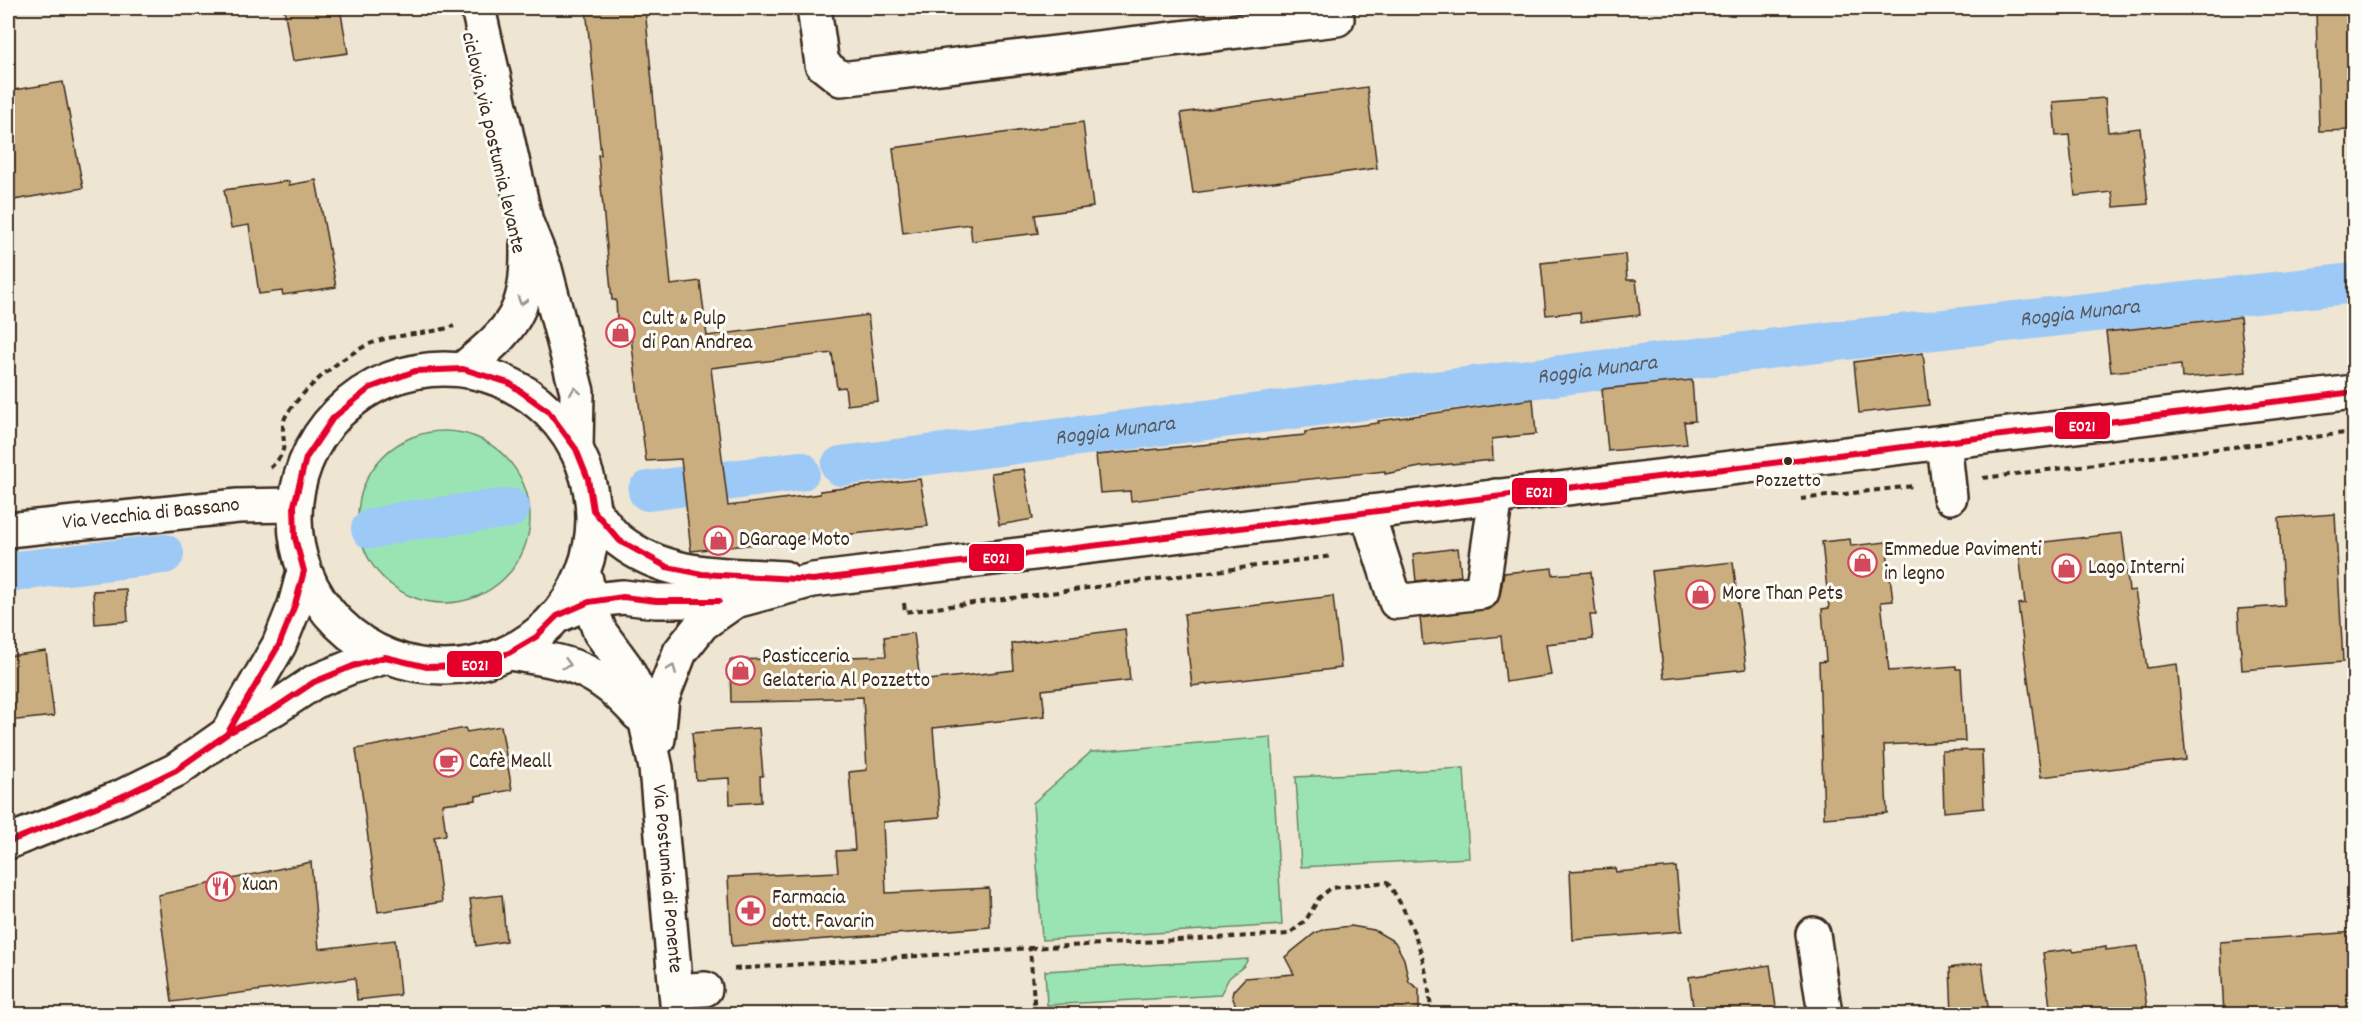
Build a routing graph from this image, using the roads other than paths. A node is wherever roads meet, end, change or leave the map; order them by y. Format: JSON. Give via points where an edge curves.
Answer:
{"nodes":[{"id":1,"x":478,"y":8,"type":"edge"},
{"id":2,"x":814,"y":8,"type":"edge"},
{"id":3,"x":1337,"y":19,"type":"dead end"},
{"id":4,"x":526,"y":222,"type":"junction"},
{"id":5,"x":463,"y":369,"type":"junction"},
{"id":6,"x":2355,"y":392,"type":"edge"},
{"id":7,"x":1944,"y":442,"type":"junction"},
{"id":8,"x":576,"y":449,"type":"junction"},
{"id":9,"x":1949,"y":489,"type":"road end"},
{"id":10,"x":1496,"y":496,"type":"junction"},
{"id":11,"x":294,"y":504,"type":"junction"},
{"id":12,"x":593,"y":510,"type":"junction"},
{"id":13,"x":1367,"y":512,"type":"junction"},
{"id":14,"x":8,"y":530,"type":"edge"},
{"id":15,"x":584,"y":570,"type":"junction"},
{"id":16,"x":304,"y":571,"type":"junction"},
{"id":17,"x":813,"y":580,"type":"junction"},
{"id":18,"x":735,"y":601,"type":"junction"},
{"id":19,"x":589,"y":602,"type":"junction"},
{"id":20,"x":557,"y":616,"type":"junction"},
{"id":21,"x":509,"y":653,"type":"junction"},
{"id":22,"x":385,"y":657,"type":"junction"},
{"id":23,"x":646,"y":723,"type":"junction"},
{"id":24,"x":227,"y":734,"type":"junction"},
{"id":25,"x":656,"y":768,"type":"junction"},
{"id":26,"x":8,"y":842,"type":"edge"},
{"id":27,"x":1814,"y":934,"type":"dead end"},
{"id":28,"x":696,"y":991,"type":"edge"},
{"id":29,"x":1825,"y":1014,"type":"edge"}],
"edges":[{"from":1,"to":4,"type":"main road"},
{"from":2,"to":3,"type":"main road","via":[[822,64],[841,80]]},
{"from":4,"to":5,"type":"main road","one_way":true,"via":[[527,273],[524,296],[515,318]]},
{"from":8,"to":4,"type":"main road","one_way":true,"via":[[577,392],[545,269]]},
{"from":5,"to":8,"type":"main road","via":[[509,383],[548,411]]},
{"from":5,"to":11,"type":"main road","via":[[415,371],[370,387],[333,418],[306,458]]},
{"from":6,"to":7,"type":"main road"},
{"from":7,"to":9,"type":"main road"},
{"from":7,"to":10,"type":"main road"},
{"from":8,"to":12,"type":"main road","via":[[588,479]]},
{"from":10,"to":13,"type":"main road"},
{"from":10,"to":13,"type":"main road","via":[[1482,592],[1396,602]]},
{"from":11,"to":14,"type":"main road","name":"Via Vecchia di Bassano","via":[[238,506]]},
{"from":11,"to":16,"type":"main road","via":[[295,538]]},
{"from":12,"to":15,"type":"main road"},
{"from":12,"to":17,"type":"main road","via":[[620,541],[667,567],[702,574]]},
{"from":13,"to":17,"type":"main road"},
{"from":15,"to":19,"type":"main road","name":"Via Postumia di Ponente"},
{"from":15,"to":20,"type":"main road"},
{"from":16,"to":22,"type":"main road","via":[[317,598],[336,622]]},
{"from":16,"to":24,"type":"main road","via":[[296,605],[279,645]]},
{"from":17,"to":18,"type":"main road"},
{"from":18,"to":19,"type":"main road","via":[[623,597]]},
{"from":25,"to":18,"type":"main road","name":"Via Postumia di Ponente","one_way":true,"via":[[662,698],[680,652],[702,624]]},
{"from":19,"to":20,"type":"main road"},
{"from":19,"to":23,"type":"main road","name":"Via Postumia di Ponente","via":[[600,632],[640,695]]},
{"from":20,"to":21,"type":"main road","via":[[536,637]]},
{"from":21,"to":22,"type":"main road","via":[[469,666],[427,667]]},
{"from":21,"to":23,"type":"main road","name":"Via Postumia di Ponente","one_way":true,"via":[[568,663],[593,673],[626,699]]},
{"from":22,"to":24,"type":"main road","via":[[314,682]]},
{"from":23,"to":25,"type":"main road","name":"Via Postumia di Ponente"},
{"from":24,"to":26,"type":"main road","via":[[167,774]]},
{"from":25,"to":28,"type":"main road","name":"Via Postumia di Ponente"},
{"from":27,"to":29,"type":"main road"}]}
